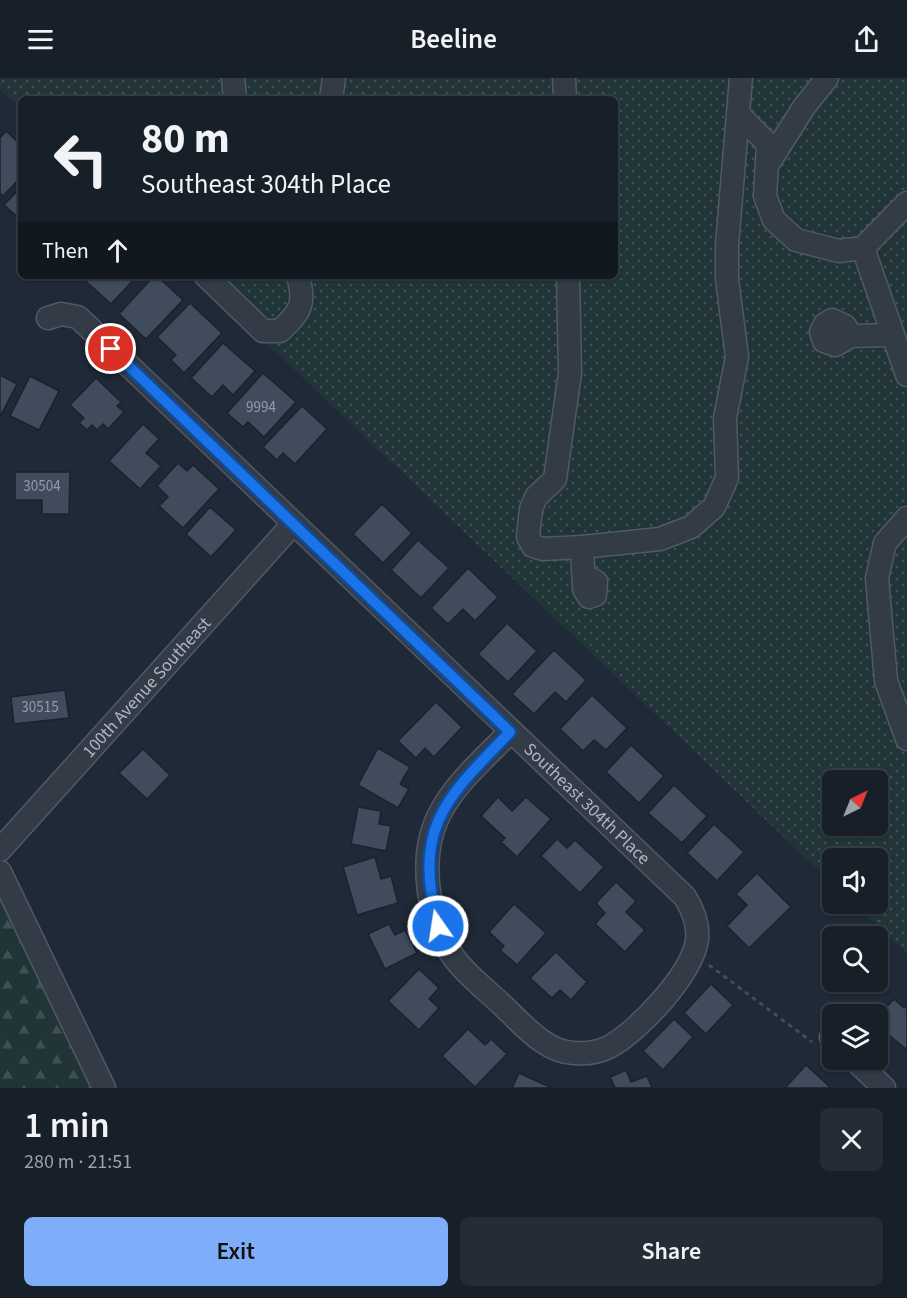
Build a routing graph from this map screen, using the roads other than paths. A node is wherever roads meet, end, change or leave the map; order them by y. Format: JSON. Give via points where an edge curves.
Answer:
{"nodes":[{"id":1,"x":233,"y":78,"type":"edge"},
{"id":2,"x":334,"y":78,"type":"edge"},
{"id":3,"x":564,"y":78,"type":"edge"},
{"id":4,"x":741,"y":78,"type":"edge"},
{"id":5,"x":827,"y":78,"type":"edge"},
{"id":6,"x":235,"y":96,"type":"edge"},
{"id":7,"x":331,"y":96,"type":"edge"},
{"id":8,"x":565,"y":96,"type":"edge"},
{"id":9,"x":739,"y":115,"type":"junction"},
{"id":10,"x":768,"y":164,"type":"junction"},
{"id":11,"x":907,"y":203,"type":"edge"},
{"id":12,"x":863,"y":248,"type":"junction"},
{"id":13,"x":209,"y":279,"type":"edge"},
{"id":14,"x":298,"y":279,"type":"edge"},
{"id":15,"x":568,"y":279,"type":"edge"},
{"id":16,"x":48,"y":318,"type":"dead end"},
{"id":17,"x":893,"y":335,"type":"junction"},
{"id":18,"x":851,"y":336,"type":"dead end"},
{"id":19,"x":907,"y":375,"type":"edge"},
{"id":20,"x":907,"y":518,"type":"edge"},
{"id":21,"x":293,"y":524,"type":"junction"},
{"id":22,"x":582,"y":547,"type":"junction"},
{"id":23,"x":584,"y":575,"type":"dead end"},
{"id":24,"x":510,"y":732,"type":"junction"},
{"id":25,"x":907,"y":739,"type":"edge"},
{"id":26,"x":0,"y":850,"type":"edge"},
{"id":27,"x":0,"y":872,"type":"edge"},
{"id":28,"x":865,"y":1070,"type":"edge"},
{"id":29,"x":104,"y":1088,"type":"edge"},
{"id":30,"x":884,"y":1088,"type":"edge"}],
"edges":[{"from":1,"to":6,"type":"street"},
{"from":2,"to":7,"type":"street"},
{"from":3,"to":8,"type":"street"},
{"from":4,"to":9,"type":"street"},
{"from":5,"to":10,"type":"street"},
{"from":9,"to":10,"type":"street","via":[[768,144]]},
{"from":9,"to":22,"type":"street","via":[[727,245],[727,279],[737,357],[725,418],[727,478],[714,507],[691,527],[660,539]]},
{"from":10,"to":12,"type":"street","via":[[765,196],[774,220],[796,240],[839,251]]},
{"from":11,"to":12,"type":"street"},
{"from":12,"to":17,"type":"street"},
{"from":13,"to":14,"type":"street","via":[[263,332],[280,332],[298,314]]},
{"from":15,"to":22,"type":"street","via":[[570,373],[555,479],[536,497],[528,537],[533,546],[543,549]]},
{"from":16,"to":21,"type":"street","name":"Southeast 304th Place","via":[[61,314],[78,317]]},
{"from":17,"to":18,"type":"street"},
{"from":17,"to":19,"type":"street"},
{"from":20,"to":25,"type":"street","via":[[885,543],[877,578],[886,681]]},
{"from":21,"to":24,"type":"street","name":"Southeast 304th Place"},
{"from":21,"to":26,"type":"street","name":"100th Avenue Southeast"},
{"from":22,"to":23,"type":"street"},
{"from":24,"to":24,"type":"street","name":"Southeast 304th Place","via":[[674,884],[695,917],[698,931],[693,953],[682,974],[633,1030],[608,1047],[586,1053],[562,1052],[548,1045],[461,966],[438,926],[428,872],[431,838],[440,814],[470,773]]},
{"from":27,"to":29,"type":"street"},
{"from":28,"to":30,"type":"street"}]}
